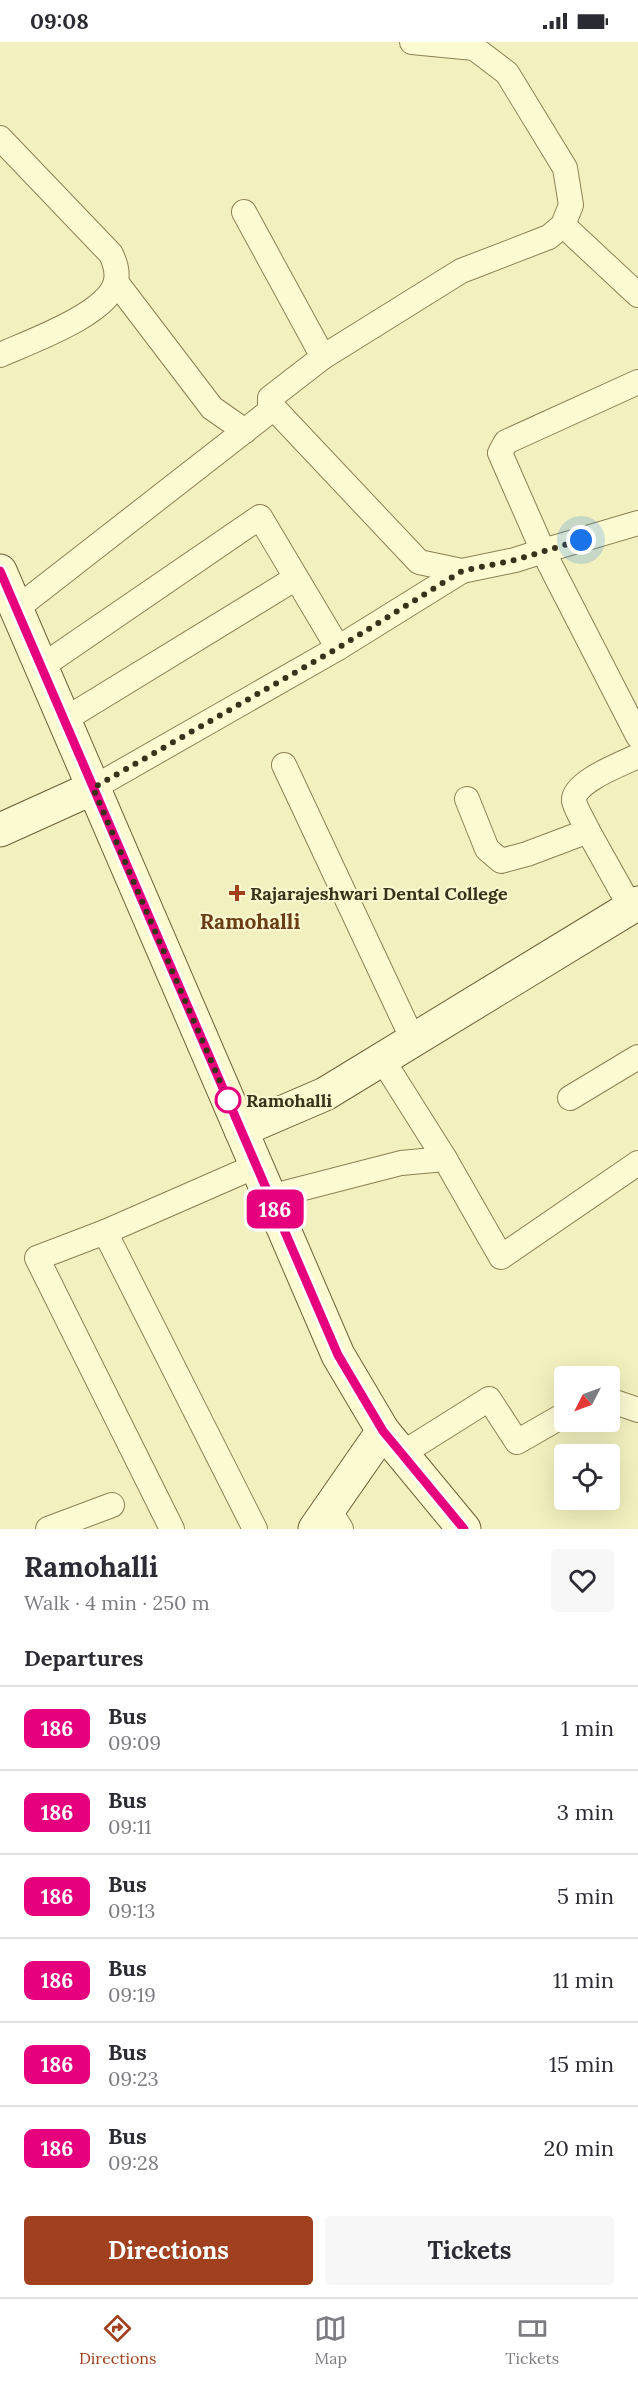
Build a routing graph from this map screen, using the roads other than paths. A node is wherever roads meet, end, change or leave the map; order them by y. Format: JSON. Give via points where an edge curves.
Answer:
{"nodes":[{"id":1,"x":412,"y":42,"type":"edge"},
{"id":2,"x":0,"y":138,"type":"edge"},
{"id":3,"x":244,"y":212,"type":"dead end"},
{"id":4,"x":563,"y":225,"type":"junction"},
{"id":5,"x":116,"y":282,"type":"junction"},
{"id":6,"x":638,"y":295,"type":"edge"},
{"id":7,"x":0,"y":354,"type":"edge"},
{"id":8,"x":323,"y":357,"type":"junction"},
{"id":9,"x":638,"y":382,"type":"edge"},
{"id":10,"x":274,"y":408,"type":"junction"},
{"id":11,"x":245,"y":431,"type":"junction"},
{"id":12,"x":638,"y":523,"type":"edge"},
{"id":13,"x":543,"y":550,"type":"junction"},
{"id":14,"x":0,"y":571,"type":"edge"},
{"id":15,"x":462,"y":571,"type":"junction"},
{"id":16,"x":297,"y":578,"type":"junction"},
{"id":17,"x":16,"y":609,"type":"junction"},
{"id":18,"x":338,"y":648,"type":"junction"},
{"id":19,"x":41,"y":667,"type":"junction"},
{"id":20,"x":64,"y":720,"type":"junction"},
{"id":21,"x":638,"y":736,"type":"edge"},
{"id":22,"x":638,"y":756,"type":"edge"},
{"id":23,"x":284,"y":765,"type":"dead end"},
{"id":24,"x":93,"y":788,"type":"junction"},
{"id":25,"x":467,"y":799,"type":"dead end"},
{"id":26,"x":0,"y":830,"type":"edge"},
{"id":27,"x":588,"y":831,"type":"junction"},
{"id":28,"x":634,"y":906,"type":"edge"},
{"id":29,"x":413,"y":1040,"type":"junction"},
{"id":30,"x":638,"y":1057,"type":"edge"},
{"id":31,"x":382,"y":1059,"type":"junction"},
{"id":32,"x":570,"y":1098,"type":"dead end"},
{"id":33,"x":241,"y":1130,"type":"junction"},
{"id":34,"x":445,"y":1159,"type":"junction"},
{"id":35,"x":638,"y":1163,"type":"edge"},
{"id":36,"x":256,"y":1166,"type":"junction"},
{"id":37,"x":269,"y":1197,"type":"junction"},
{"id":38,"x":105,"y":1232,"type":"junction"},
{"id":39,"x":620,"y":1404,"type":"edge"},
{"id":40,"x":638,"y":1410,"type":"edge"},
{"id":41,"x":554,"y":1421,"type":"edge"},
{"id":42,"x":393,"y":1442,"type":"junction"},
{"id":43,"x":112,"y":1505,"type":"dead end"},
{"id":44,"x":328,"y":1522,"type":"edge"},
{"id":45,"x":48,"y":1529,"type":"edge"},
{"id":46,"x":172,"y":1529,"type":"edge"},
{"id":47,"x":255,"y":1529,"type":"edge"},
{"id":48,"x":464,"y":1529,"type":"edge"}],
"edges":[{"from":1,"to":4,"type":"street","via":[[474,48],[507,73],[566,168],[572,205]]},
{"from":2,"to":5,"type":"street","via":[[111,254],[117,266]]},
{"from":3,"to":8,"type":"street"},
{"from":4,"to":6,"type":"street"},
{"from":4,"to":8,"type":"street","via":[[549,237],[460,271]]},
{"from":5,"to":7,"type":"street","via":[[106,298],[74,322]]},
{"from":5,"to":11,"type":"street","via":[[212,408]]},
{"from":8,"to":10,"type":"street","via":[[270,398]]},
{"from":9,"to":13,"type":"street","via":[[506,442],[501,448],[501,459]]},
{"from":10,"to":11,"type":"street"},
{"from":10,"to":15,"type":"street","via":[[419,562]]},
{"from":11,"to":17,"type":"street"},
{"from":12,"to":13,"type":"street"},
{"from":13,"to":15,"type":"street"},
{"from":13,"to":21,"type":"street"},
{"from":14,"to":17,"type":"main road"},
{"from":15,"to":18,"type":"street"},
{"from":16,"to":18,"type":"street"},
{"from":16,"to":19,"type":"street","via":[[260,517]]},
{"from":16,"to":20,"type":"street"},
{"from":17,"to":19,"type":"main road"},
{"from":18,"to":24,"type":"street"},
{"from":19,"to":20,"type":"main road"},
{"from":20,"to":24,"type":"main road"},
{"from":22,"to":27,"type":"street","via":[[591,779],[576,792],[574,800]]},
{"from":23,"to":29,"type":"street"},
{"from":24,"to":26,"type":"main road"},
{"from":24,"to":33,"type":"main road"},
{"from":25,"to":27,"type":"street","via":[[487,849],[501,861]]},
{"from":27,"to":28,"type":"street"},
{"from":28,"to":29,"type":"main road"},
{"from":29,"to":31,"type":"main road"},
{"from":30,"to":32,"type":"street"},
{"from":31,"to":33,"type":"main road","via":[[325,1094]]},
{"from":31,"to":34,"type":"street"},
{"from":33,"to":36,"type":"main road"},
{"from":34,"to":35,"type":"street","via":[[501,1257]]},
{"from":34,"to":37,"type":"street","via":[[401,1163]]},
{"from":36,"to":37,"type":"main road"},
{"from":36,"to":38,"type":"street"},
{"from":37,"to":42,"type":"main road","via":[[338,1355]]},
{"from":38,"to":46,"type":"street","via":[[37,1258]]},
{"from":38,"to":47,"type":"street"},
{"from":39,"to":40,"type":"street"},
{"from":41,"to":42,"type":"street","via":[[517,1442],[489,1400]]},
{"from":42,"to":44,"type":"main road"},
{"from":42,"to":48,"type":"main road"},
{"from":43,"to":45,"type":"street"}]}
